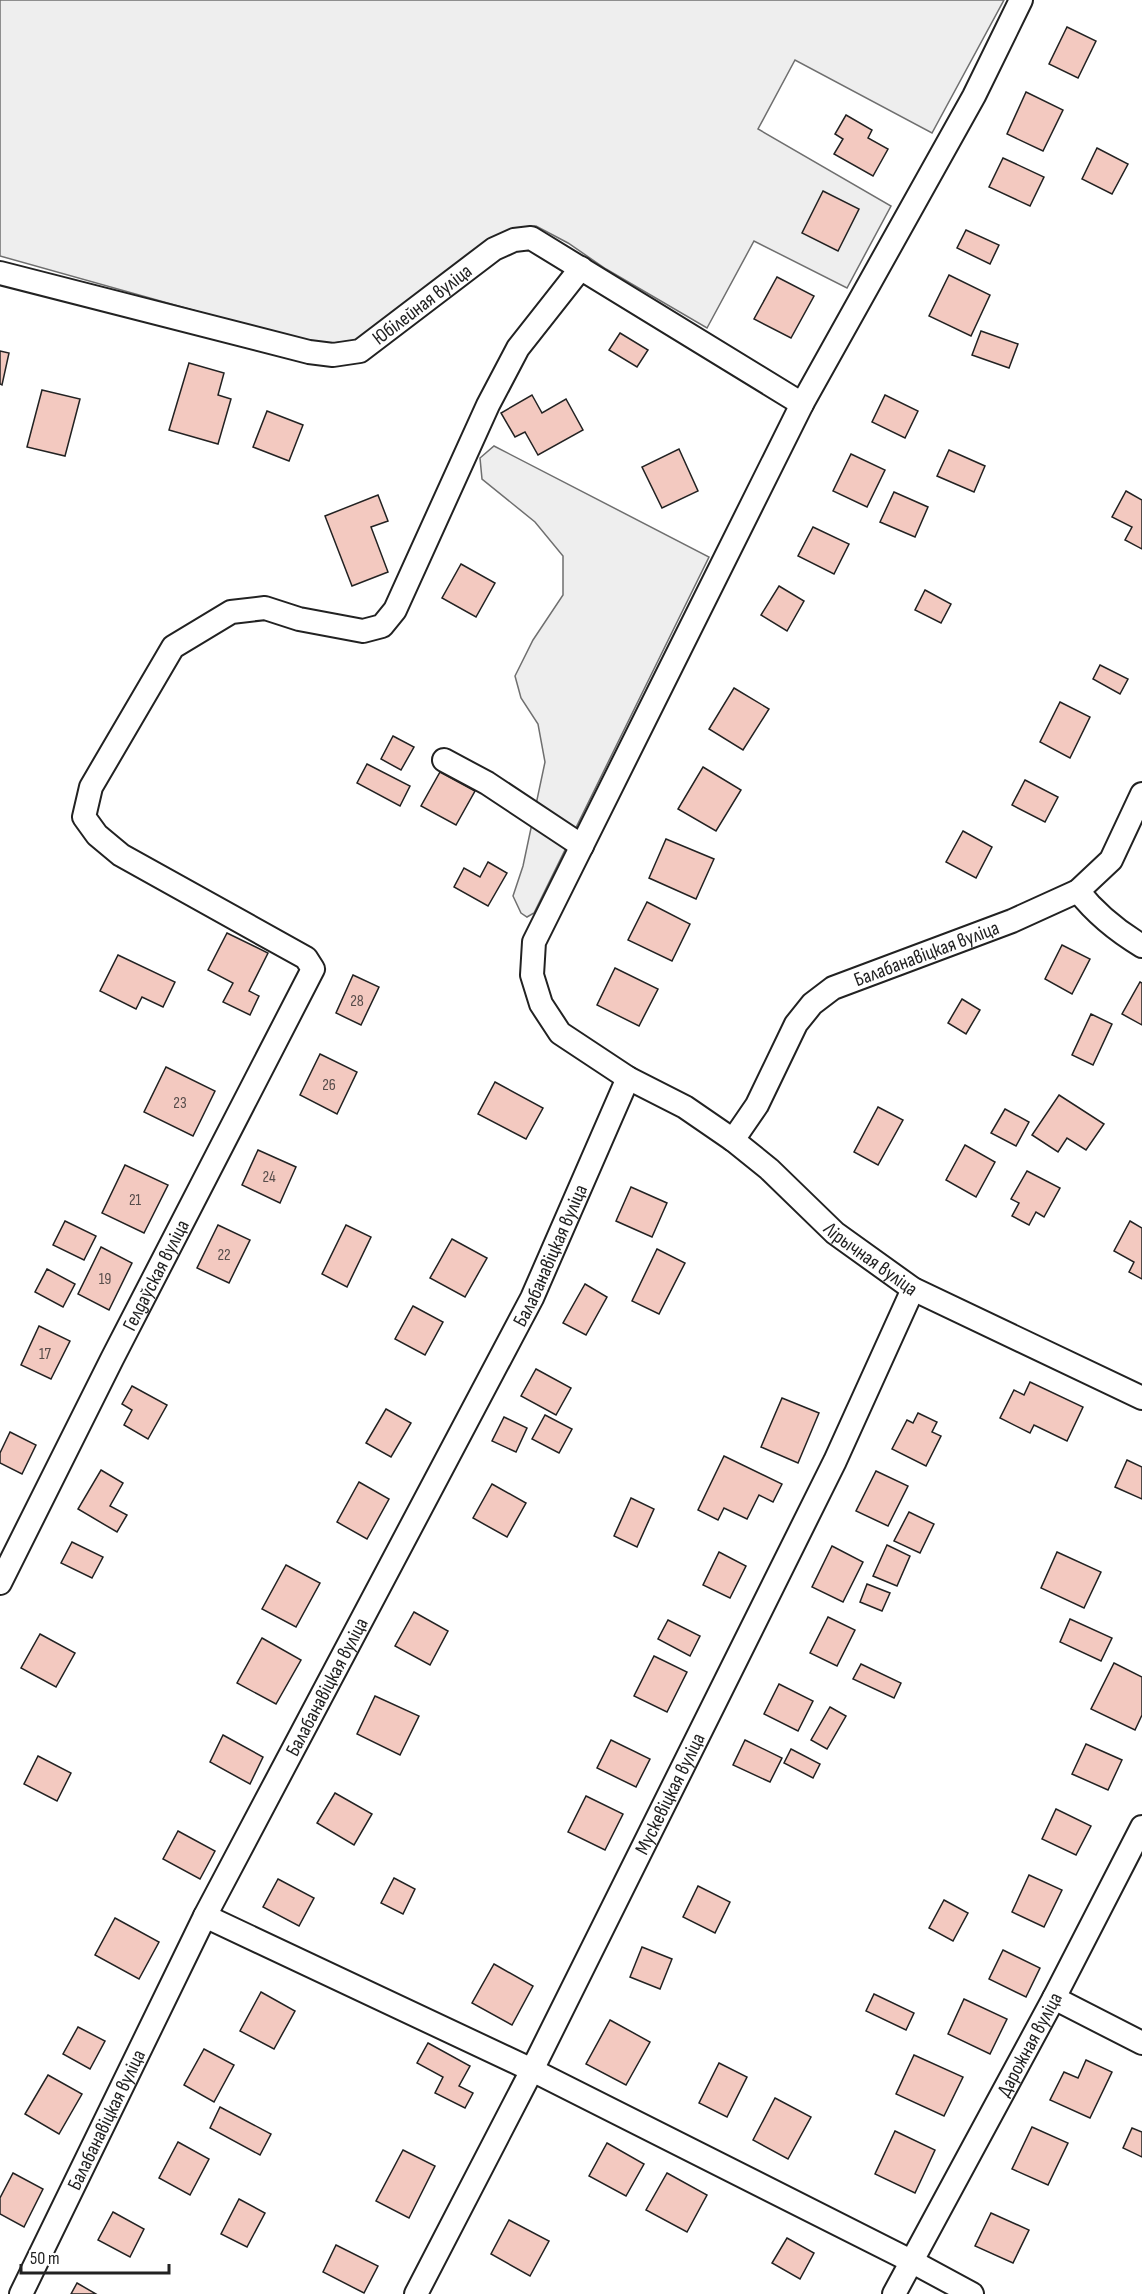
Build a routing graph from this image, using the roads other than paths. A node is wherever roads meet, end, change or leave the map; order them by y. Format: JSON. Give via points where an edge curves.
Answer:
{"nodes":[{"id":1,"x":1021,"y":0,"type":"edge"},
{"id":2,"x":581,"y":268,"type":"junction"},
{"id":3,"x":0,"y":273,"type":"edge"},
{"id":4,"x":802,"y":404,"type":"junction"},
{"id":5,"x":444,"y":760,"type":"dead end"},
{"id":6,"x":1142,"y":795,"type":"edge"},
{"id":7,"x":582,"y":846,"type":"junction"},
{"id":8,"x":1078,"y":891,"type":"junction"},
{"id":9,"x":1142,"y":946,"type":"edge"},
{"id":10,"x":628,"y":1078,"type":"junction"},
{"id":11,"x":733,"y":1140,"type":"junction"},
{"id":12,"x":913,"y":1288,"type":"junction"},
{"id":13,"x":1142,"y":1398,"type":"edge"},
{"id":14,"x":0,"y":1583,"type":"edge"},
{"id":15,"x":1142,"y":1827,"type":"edge"},
{"id":16,"x":205,"y":1916,"type":"junction"},
{"id":17,"x":1054,"y":1998,"type":"junction"},
{"id":18,"x":1142,"y":2043,"type":"edge"},
{"id":19,"x":532,"y":2070,"type":"junction"},
{"id":20,"x":911,"y":2261,"type":"junction"},
{"id":21,"x":21,"y":2294,"type":"edge"},
{"id":22,"x":416,"y":2294,"type":"edge"},
{"id":23,"x":894,"y":2294,"type":"edge"},
{"id":24,"x":972,"y":2294,"type":"edge"}],
"edges":[{"from":1,"to":4,"type":"street","name":"Лірычная вуліца","via":[[974,96]]},
{"from":2,"to":3,"type":"street","name":"Юбілейная вуліца","via":[[531,238],[514,240],[494,249],[360,351],[333,355]]},
{"from":2,"to":4,"type":"street","name":"Юбілейная вуліца"},
{"from":2,"to":14,"type":"street","name":"Гелдаўская вуліца","via":[[518,348],[395,610],[382,626],[363,631],[265,608],[231,612],[173,647],[91,788],[84,817],[122,855],[306,958],[313,969]]},
{"from":4,"to":7,"type":"street","name":"Лірычная вуліца"},
{"from":5,"to":7,"type":"street","via":[[488,783]]},
{"from":6,"to":8,"type":"street","name":"Балабанавіцкая вуліца","via":[[1111,860]]},
{"from":7,"to":10,"type":"street","name":"Лірычная вуліца","via":[[534,942],[532,975],[541,1004],[560,1033]]},
{"from":8,"to":9,"type":"street","via":[[1093,910]]},
{"from":8,"to":11,"type":"street","name":"Балабанавіцкая вуліца","via":[[1012,921],[833,988],[812,1004],[796,1024],[757,1105]]},
{"from":10,"to":11,"type":"street","name":"Лірычная вуліца","via":[[685,1107]]},
{"from":10,"to":16,"type":"street","name":"Балабанавіцкая вуліца","via":[[532,1298]]},
{"from":11,"to":12,"type":"street","name":"Лірычная вуліца","via":[[835,1233]]},
{"from":12,"to":13,"type":"street","name":"Лірычная вуліца"},
{"from":12,"to":19,"type":"street","name":"Мускевіцкая вуліца","via":[[830,1472]]},
{"from":15,"to":17,"type":"street","name":"Дарожная вуліца"},
{"from":16,"to":19,"type":"street"},
{"from":16,"to":21,"type":"street","name":"Балабанавіцкая вуліца"},
{"from":17,"to":18,"type":"street"},
{"from":17,"to":20,"type":"street","name":"Дарожная вуліца"},
{"from":19,"to":20,"type":"street"},
{"from":19,"to":22,"type":"street","name":"Мускевіцкая вуліца"},
{"from":20,"to":23,"type":"street","name":"Дарожная вуліца"},
{"from":20,"to":24,"type":"street"}]}
